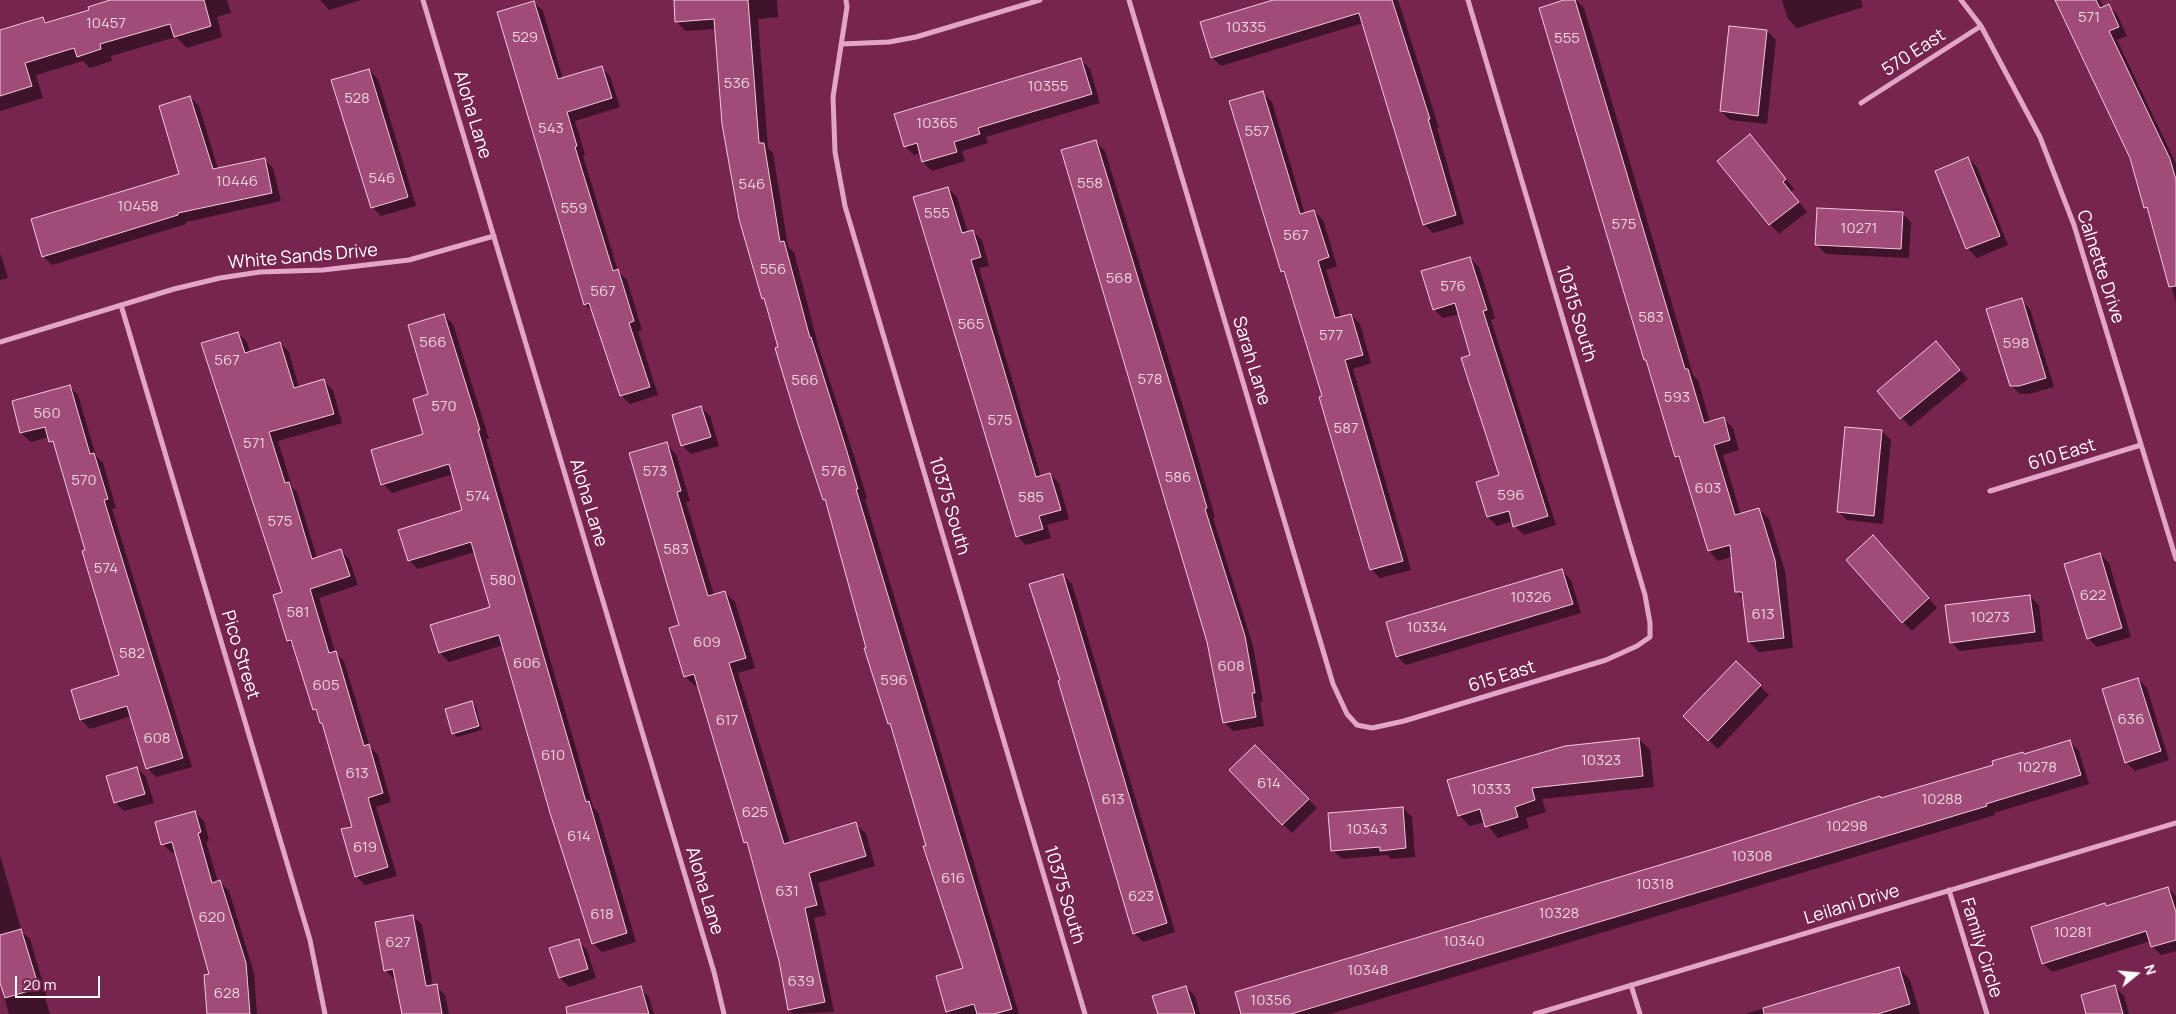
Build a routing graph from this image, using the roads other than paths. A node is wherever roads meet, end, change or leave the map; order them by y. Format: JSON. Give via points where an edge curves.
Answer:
{"nodes":[{"id":1,"x":424,"y":0,"type":"edge"},
{"id":2,"x":846,"y":0,"type":"edge"},
{"id":3,"x":1040,"y":0,"type":"edge"},
{"id":4,"x":1129,"y":0,"type":"edge"},
{"id":5,"x":1468,"y":0,"type":"edge"},
{"id":6,"x":1961,"y":0,"type":"edge"},
{"id":7,"x":1981,"y":26,"type":"junction"},
{"id":8,"x":841,"y":44,"type":"junction"},
{"id":9,"x":1861,"y":103,"type":"dead end"},
{"id":10,"x":494,"y":236,"type":"junction"},
{"id":11,"x":121,"y":305,"type":"junction"},
{"id":12,"x":0,"y":342,"type":"edge"},
{"id":13,"x":2141,"y":445,"type":"junction"},
{"id":14,"x":1990,"y":491,"type":"dead end"},
{"id":15,"x":2176,"y":559,"type":"edge"},
{"id":16,"x":1650,"y":637,"type":"joint"},
{"id":17,"x":1358,"y":725,"type":"joint"},
{"id":18,"x":2176,"y":823,"type":"edge"},
{"id":19,"x":1949,"y":890,"type":"junction"},
{"id":20,"x":1631,"y":985,"type":"junction"},
{"id":21,"x":325,"y":1014,"type":"edge"},
{"id":22,"x":724,"y":1014,"type":"edge"},
{"id":23,"x":1085,"y":1014,"type":"edge"},
{"id":24,"x":1535,"y":1014,"type":"edge"},
{"id":25,"x":1640,"y":1014,"type":"edge"},
{"id":26,"x":1986,"y":1014,"type":"edge"}],
"edges":[{"from":1,"to":10,"type":"street","name":"Aloha Lane"},
{"from":2,"to":8,"type":"street","name":"10375 South"},
{"from":3,"to":8,"type":"street","via":[[916,37]]},
{"from":4,"to":17,"type":"street","name":"Sarah Lane","via":[[1333,684],[1347,714]]},
{"from":5,"to":16,"type":"street","name":"10315 South","via":[[1645,595]]},
{"from":6,"to":7,"type":"street","name":"Calnette Drive"},
{"from":7,"to":9,"type":"street","name":"570 East"},
{"from":7,"to":13,"type":"street","name":"Calnette Drive","via":[[2040,137],[2074,226]]},
{"from":8,"to":23,"type":"street","name":"10375 South","via":[[833,96],[835,152],[845,206]]},
{"from":10,"to":11,"type":"street","name":"White Sands Drive","via":[[409,260],[220,278]]},
{"from":10,"to":22,"type":"street","name":"Aloha Lane"},
{"from":11,"to":12,"type":"street","name":"White Sands Drive"},
{"from":11,"to":21,"type":"street","name":"Pico Street","via":[[310,940]]},
{"from":13,"to":14,"type":"street","name":"610 East"},
{"from":13,"to":15,"type":"street","name":"Calnette Drive"},
{"from":16,"to":17,"type":"street","name":"615 East","via":[[1606,660],[1422,716],[1388,726],[1372,728]]},
{"from":18,"to":19,"type":"street","name":"Leilani Drive"},
{"from":19,"to":20,"type":"street","name":"Leilani Drive"},
{"from":19,"to":26,"type":"street","name":"Family Circle"},
{"from":20,"to":24,"type":"street","name":"Leilani Drive"},
{"from":20,"to":25,"type":"street"}]}
